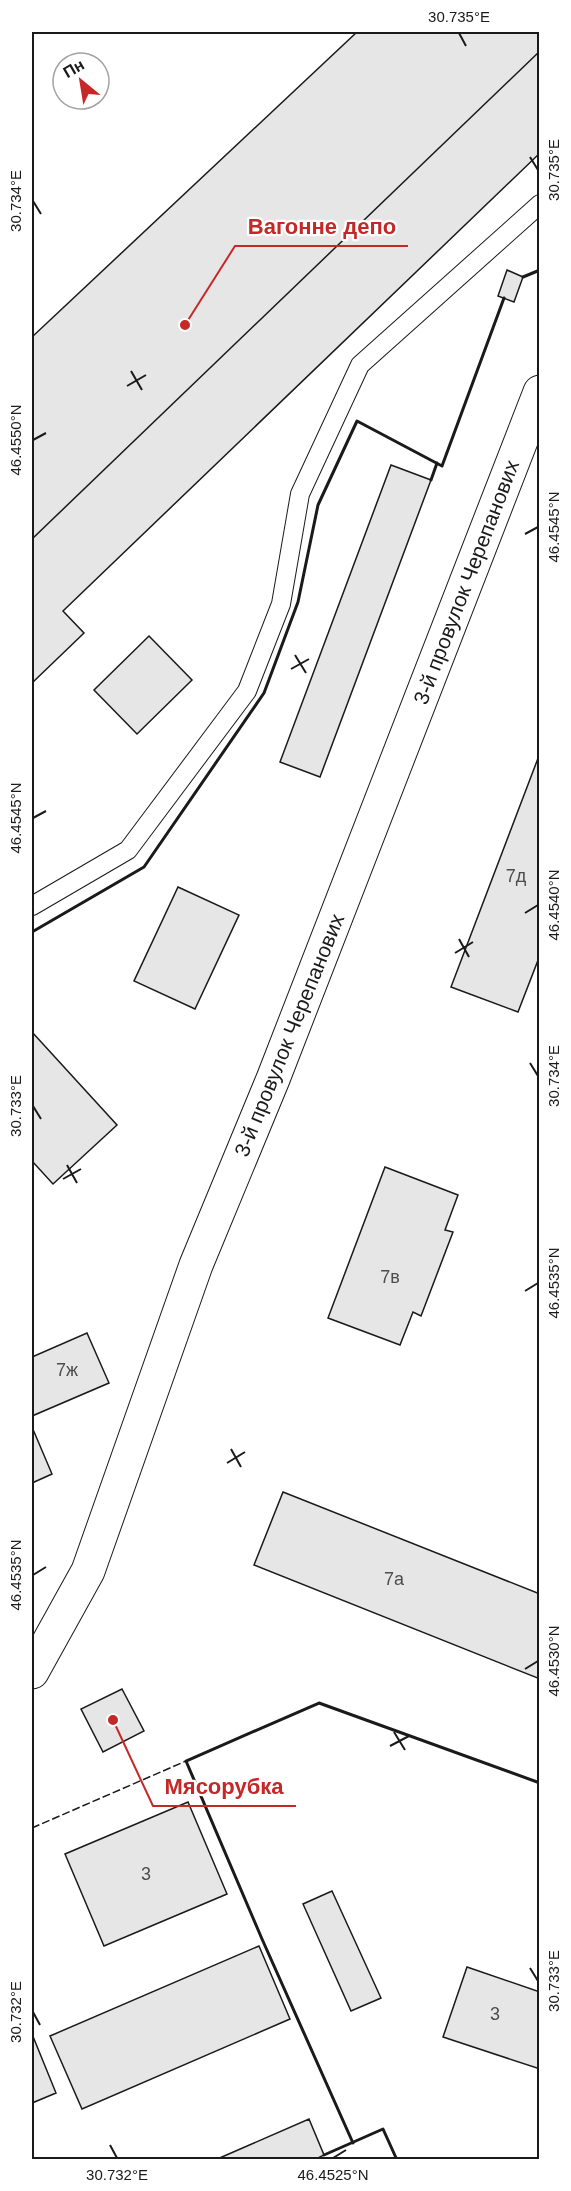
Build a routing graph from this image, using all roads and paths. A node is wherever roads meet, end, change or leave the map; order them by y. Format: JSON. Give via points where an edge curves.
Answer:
{"nodes":[{"id":1,"x":540,"y":204,"type":"edge"},
{"id":2,"x":540,"y":392,"type":"edge"},
{"id":3,"x":32,"y":906,"type":"edge"},
{"id":4,"x":32,"y":1672,"type":"edge"}],
"edges":[{"from":1,"to":3,"type":"lane","via":[[360,365],[300,494],[280,604],[247,691],[128,850]]},
{"from":2,"to":4,"type":"street","name":"3-й провулок Черепанових","via":[[278,1068],[196,1265],[88,1571]]}]}
